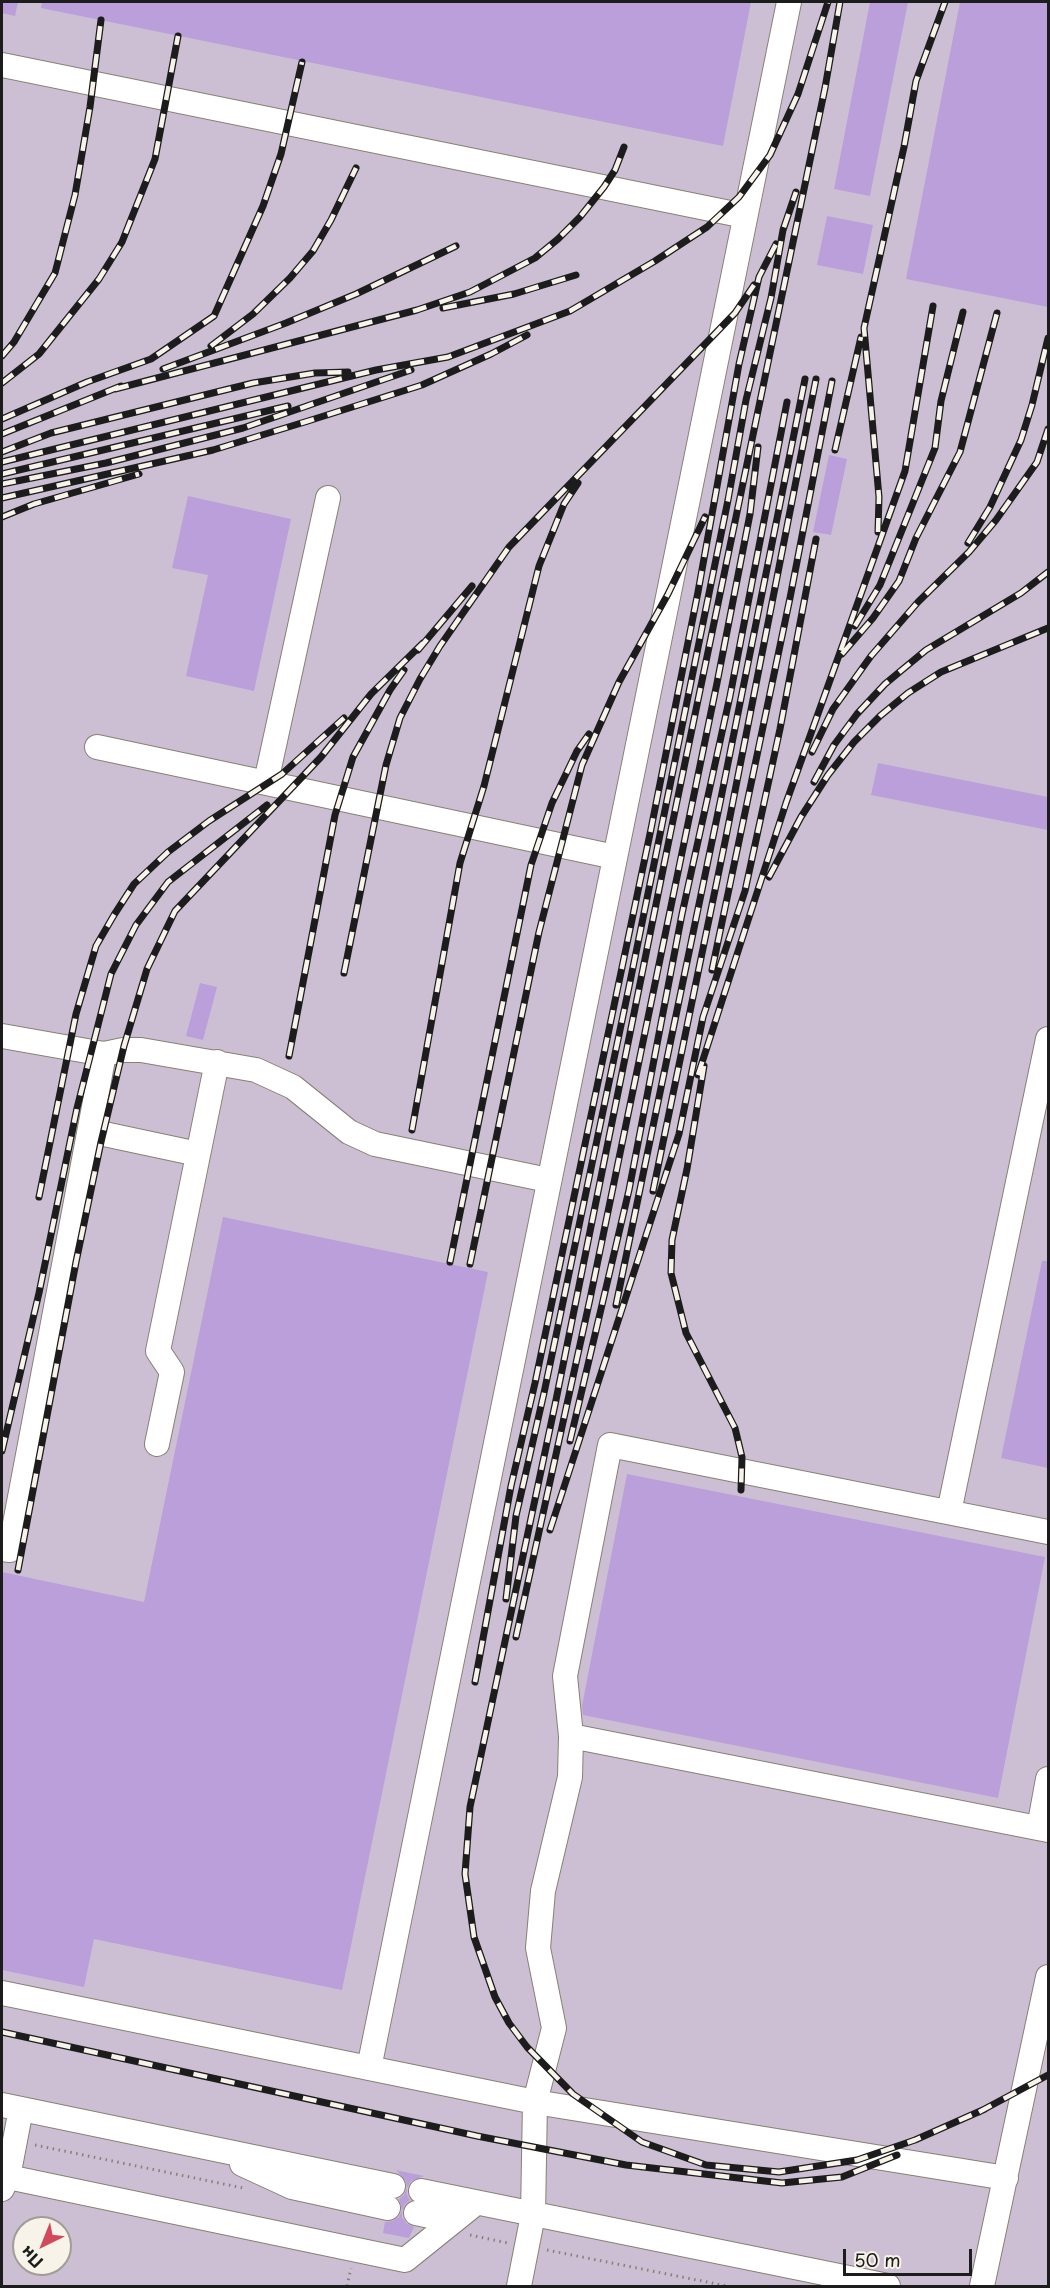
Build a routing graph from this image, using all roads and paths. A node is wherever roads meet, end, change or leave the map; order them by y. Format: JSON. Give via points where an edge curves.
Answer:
{"nodes":[{"id":1,"x":789,"y":2,"type":"edge"},
{"id":2,"x":2,"y":65,"type":"edge"},
{"id":3,"x":745,"y":216,"type":"junction"},
{"id":4,"x":328,"y":498,"type":"dead end"},
{"id":5,"x":97,"y":747,"type":"dead end"},
{"id":6,"x":266,"y":783,"type":"junction"},
{"id":7,"x":615,"y":857,"type":"junction"},
{"id":8,"x":2,"y":1036,"type":"edge"},
{"id":9,"x":1048,"y":1039,"type":"edge"},
{"id":10,"x":104,"y":1054,"type":"junction"},
{"id":11,"x":217,"y":1062,"type":"junction"},
{"id":12,"x":90,"y":1131,"type":"junction"},
{"id":13,"x":198,"y":1154,"type":"junction"},
{"id":14,"x":548,"y":1180,"type":"junction"},
{"id":15,"x":157,"y":1444,"type":"dead end"},
{"id":16,"x":949,"y":1512,"type":"junction"},
{"id":17,"x":1048,"y":1532,"type":"edge"},
{"id":18,"x":2,"y":1549,"type":"edge"},
{"id":19,"x":571,"y":1736,"type":"junction"},
{"id":20,"x":1048,"y":1779,"type":"edge"},
{"id":21,"x":1044,"y":1829,"type":"edge"},
{"id":22,"x":1048,"y":1977,"type":"edge"},
{"id":23,"x":2,"y":1993,"type":"edge"},
{"id":24,"x":369,"y":2068,"type":"junction"},
{"id":25,"x":535,"y":2102,"type":"junction"},
{"id":26,"x":11,"y":2107,"type":"edge"},
{"id":27,"x":15,"y":2141,"type":"junction"},
{"id":28,"x":1006,"y":2178,"type":"junction"},
{"id":29,"x":5,"y":2183,"type":"edge"},
{"id":30,"x":247,"y":2189,"type":"dead end"},
{"id":31,"x":390,"y":2197,"type":"dead end"},
{"id":32,"x":476,"y":2203,"type":"junction"},
{"id":33,"x":533,"y":2215,"type":"junction"},
{"id":34,"x":448,"y":2225,"type":"junction"},
{"id":35,"x":526,"y":2246,"type":"junction"},
{"id":36,"x":519,"y":2286,"type":"edge"},
{"id":37,"x":727,"y":2286,"type":"edge"},
{"id":38,"x":888,"y":2286,"type":"edge"},
{"id":39,"x":982,"y":2286,"type":"edge"}],
"edges":[{"from":1,"to":3,"type":"lane"},
{"from":2,"to":3,"type":"lane"},
{"from":3,"to":7,"type":"lane"},
{"from":4,"to":6,"type":"lane"},
{"from":5,"to":6,"type":"lane"},
{"from":6,"to":7,"type":"lane"},
{"from":7,"to":14,"type":"lane"},
{"from":8,"to":10,"type":"lane"},
{"from":9,"to":16,"type":"lane"},
{"from":10,"to":11,"type":"lane","via":[[141,1050]]},
{"from":10,"to":12,"type":"lane"},
{"from":11,"to":13,"type":"lane"},
{"from":11,"to":14,"type":"lane","via":[[256,1070],[293,1087],[349,1132],[375,1144]]},
{"from":12,"to":13,"type":"lane"},
{"from":12,"to":18,"type":"lane","via":[[10,1550]]},
{"from":13,"to":15,"type":"lane","via":[[158,1351],[172,1372]]},
{"from":14,"to":24,"type":"lane"},
{"from":16,"to":17,"type":"lane"},
{"from":16,"to":19,"type":"lane","via":[[610,1445],[565,1676]]},
{"from":19,"to":21,"type":"lane"},
{"from":19,"to":25,"type":"lane","via":[[570,1777],[543,1891],[538,1948],[554,2028]]},
{"from":20,"to":21,"type":"lane"},
{"from":22,"to":28,"type":"lane"},
{"from":23,"to":24,"type":"lane"},
{"from":24,"to":25,"type":"lane"},
{"from":25,"to":28,"type":"lane"},
{"from":25,"to":33,"type":"lane"},
{"from":26,"to":27,"type":"lane"},
{"from":26,"to":31,"type":"lane","via":[[202,2146],[292,2187]]},
{"from":27,"to":29,"type":"lane"},
{"from":27,"to":30,"type":"path"},
{"from":28,"to":39,"type":"lane"},
{"from":29,"to":34,"type":"lane","via":[[405,2260]]},
{"from":32,"to":33,"type":"lane"},
{"from":32,"to":34,"type":"lane"},
{"from":32,"to":34,"type":"lane","via":[[419,2202]]},
{"from":33,"to":35,"type":"lane"},
{"from":33,"to":38,"type":"lane"},
{"from":34,"to":35,"type":"path"},
{"from":35,"to":36,"type":"lane"},
{"from":35,"to":37,"type":"path"}]}
